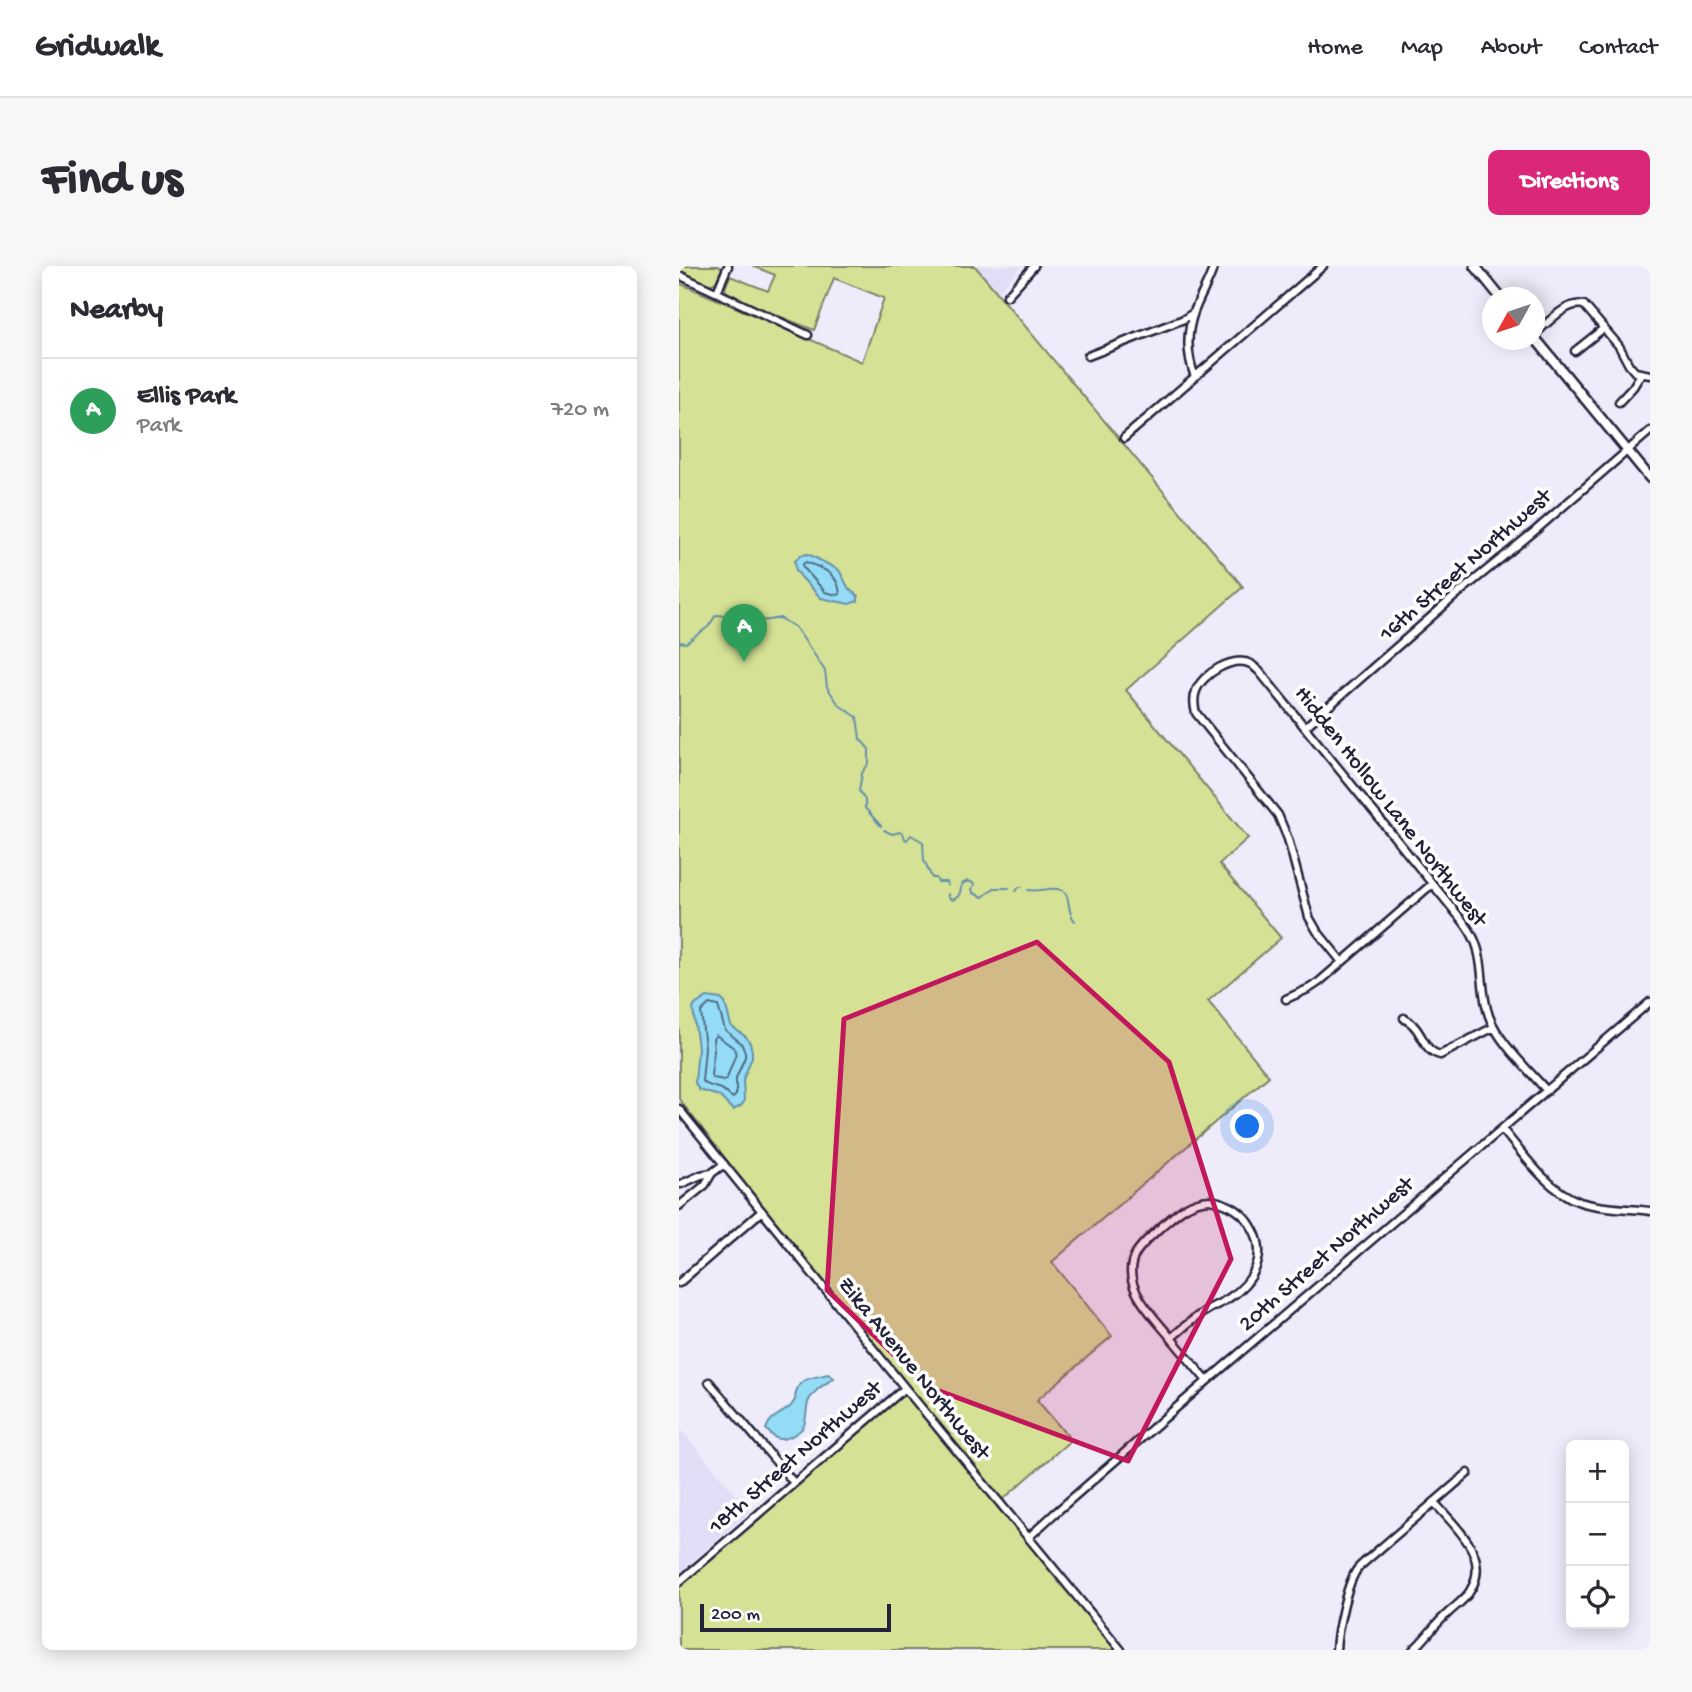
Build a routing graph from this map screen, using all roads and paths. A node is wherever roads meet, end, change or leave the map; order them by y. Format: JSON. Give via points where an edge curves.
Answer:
{"nodes":[{"id":1,"x":728,"y":266,"type":"edge"},
{"id":2,"x":1034,"y":266,"type":"edge"},
{"id":3,"x":1214,"y":266,"type":"edge"},
{"id":4,"x":1323,"y":266,"type":"edge"},
{"id":5,"x":1475,"y":266,"type":"edge"},
{"id":6,"x":679,"y":275,"type":"edge"},
{"id":7,"x":1492,"y":287,"type":"edge"},
{"id":8,"x":717,"y":292,"type":"junction"},
{"id":9,"x":1007,"y":296,"type":"dead end"},
{"id":10,"x":1193,"y":313,"type":"junction"},
{"id":11,"x":1545,"y":327,"type":"edge"},
{"id":12,"x":1604,"y":328,"type":"junction"},
{"id":13,"x":807,"y":335,"type":"dead end"},
{"id":14,"x":1545,"y":348,"type":"edge"},
{"id":15,"x":1575,"y":351,"type":"dead end"},
{"id":16,"x":1088,"y":356,"type":"dead end"},
{"id":17,"x":1641,"y":374,"type":"junction"},
{"id":18,"x":1650,"y":375,"type":"edge"},
{"id":19,"x":1195,"y":377,"type":"junction"},
{"id":20,"x":1619,"y":401,"type":"dead end"},
{"id":21,"x":1650,"y":431,"type":"edge"},
{"id":22,"x":1124,"y":438,"type":"dead end"},
{"id":23,"x":1628,"y":450,"type":"junction"},
{"id":24,"x":1650,"y":478,"type":"edge"},
{"id":25,"x":1305,"y":727,"type":"junction"},
{"id":26,"x":1432,"y":884,"type":"junction"},
{"id":27,"x":1342,"y":962,"type":"junction"},
{"id":28,"x":1286,"y":999,"type":"dead end"},
{"id":29,"x":1650,"y":1002,"type":"edge"},
{"id":30,"x":1404,"y":1018,"type":"dead end"},
{"id":31,"x":1494,"y":1027,"type":"junction"},
{"id":32,"x":1546,"y":1090,"type":"junction"},
{"id":33,"x":679,"y":1109,"type":"edge"},
{"id":34,"x":1502,"y":1129,"type":"junction"},
{"id":35,"x":724,"y":1164,"type":"junction"},
{"id":36,"x":712,"y":1173,"type":"junction"},
{"id":37,"x":679,"y":1184,"type":"edge"},
{"id":38,"x":679,"y":1206,"type":"edge"},
{"id":39,"x":762,"y":1211,"type":"junction"},
{"id":40,"x":1650,"y":1211,"type":"edge"},
{"id":41,"x":679,"y":1283,"type":"edge"},
{"id":42,"x":1171,"y":1338,"type":"junction"},
{"id":43,"x":1207,"y":1381,"type":"junction"},
{"id":44,"x":709,"y":1382,"type":"dead end"},
{"id":45,"x":905,"y":1388,"type":"junction"},
{"id":46,"x":1468,"y":1473,"type":"dead end"},
{"id":47,"x":794,"y":1483,"type":"junction"},
{"id":48,"x":1434,"y":1502,"type":"junction"},
{"id":49,"x":1029,"y":1537,"type":"junction"},
{"id":50,"x":679,"y":1582,"type":"edge"},
{"id":51,"x":1121,"y":1650,"type":"edge"},
{"id":52,"x":1336,"y":1650,"type":"edge"},
{"id":53,"x":1413,"y":1650,"type":"edge"}],
"edges":[{"from":1,"to":8,"type":"street"},
{"from":2,"to":9,"type":"street"},
{"from":3,"to":10,"type":"street"},
{"from":4,"to":19,"type":"street"},
{"from":5,"to":7,"type":"street"},
{"from":6,"to":8,"type":"street"},
{"from":8,"to":13,"type":"street"},
{"from":10,"to":16,"type":"street"},
{"from":10,"to":19,"type":"street","via":[[1188,344]]},
{"from":11,"to":12,"type":"street","via":[[1576,303],[1584,305]]},
{"from":12,"to":15,"type":"street"},
{"from":12,"to":17,"type":"street","via":[[1629,365]]},
{"from":14,"to":23,"type":"street"},
{"from":17,"to":18,"type":"street"},
{"from":17,"to":20,"type":"street"},
{"from":19,"to":22,"type":"street"},
{"from":21,"to":23,"type":"street","name":"16th Street Northwest"},
{"from":23,"to":24,"type":"street"},
{"from":23,"to":25,"type":"street","name":"16th Street Northwest"},
{"from":25,"to":26,"type":"street","name":"Hidden Hollow Lane Northwest"},
{"from":25,"to":27,"type":"street","name":"Hidden Hollow Lane Northwest","via":[[1251,664],[1222,666],[1195,694],[1196,713],[1278,816],[1309,917]]},
{"from":26,"to":27,"type":"street"},
{"from":26,"to":31,"type":"street","name":"Hidden Hollow Lane Northwest","via":[[1475,942]]},
{"from":27,"to":28,"type":"street","via":[[1310,988]]},
{"from":29,"to":32,"type":"street","name":"20th Street Northwest"},
{"from":30,"to":31,"type":"street","via":[[1436,1055]]},
{"from":31,"to":32,"type":"street","name":"Hidden Hollow Lane Northwest"},
{"from":32,"to":34,"type":"street","name":"20th Street Northwest"},
{"from":33,"to":35,"type":"street","name":"Zika Avenue Northwest"},
{"from":34,"to":40,"type":"street","via":[[1549,1184],[1572,1199]]},
{"from":34,"to":43,"type":"street","name":"20th Street Northwest"},
{"from":35,"to":36,"type":"street"},
{"from":35,"to":39,"type":"street","name":"Zika Avenue Northwest"},
{"from":36,"to":37,"type":"street"},
{"from":36,"to":38,"type":"street","via":[[705,1185]]},
{"from":39,"to":41,"type":"street"},
{"from":39,"to":45,"type":"street","name":"Zika Avenue Northwest"},
{"from":42,"to":42,"type":"street","via":[[1201,1313],[1231,1297],[1256,1269],[1257,1237],[1228,1204],[1199,1201],[1182,1209],[1148,1239],[1133,1260],[1135,1290]]},
{"from":42,"to":43,"type":"street"},
{"from":43,"to":49,"type":"street","name":"20th Street Northwest"},
{"from":44,"to":47,"type":"street"},
{"from":45,"to":47,"type":"street","name":"18th Street Northwest"},
{"from":45,"to":49,"type":"street","name":"Zika Avenue Northwest"},
{"from":46,"to":48,"type":"street"},
{"from":47,"to":50,"type":"street","name":"18th Street Northwest"},
{"from":48,"to":52,"type":"street","via":[[1357,1570]]},
{"from":48,"to":53,"type":"street","via":[[1469,1544],[1477,1572],[1469,1592]]},
{"from":49,"to":51,"type":"street","name":"Zika Avenue Northwest"}]}
